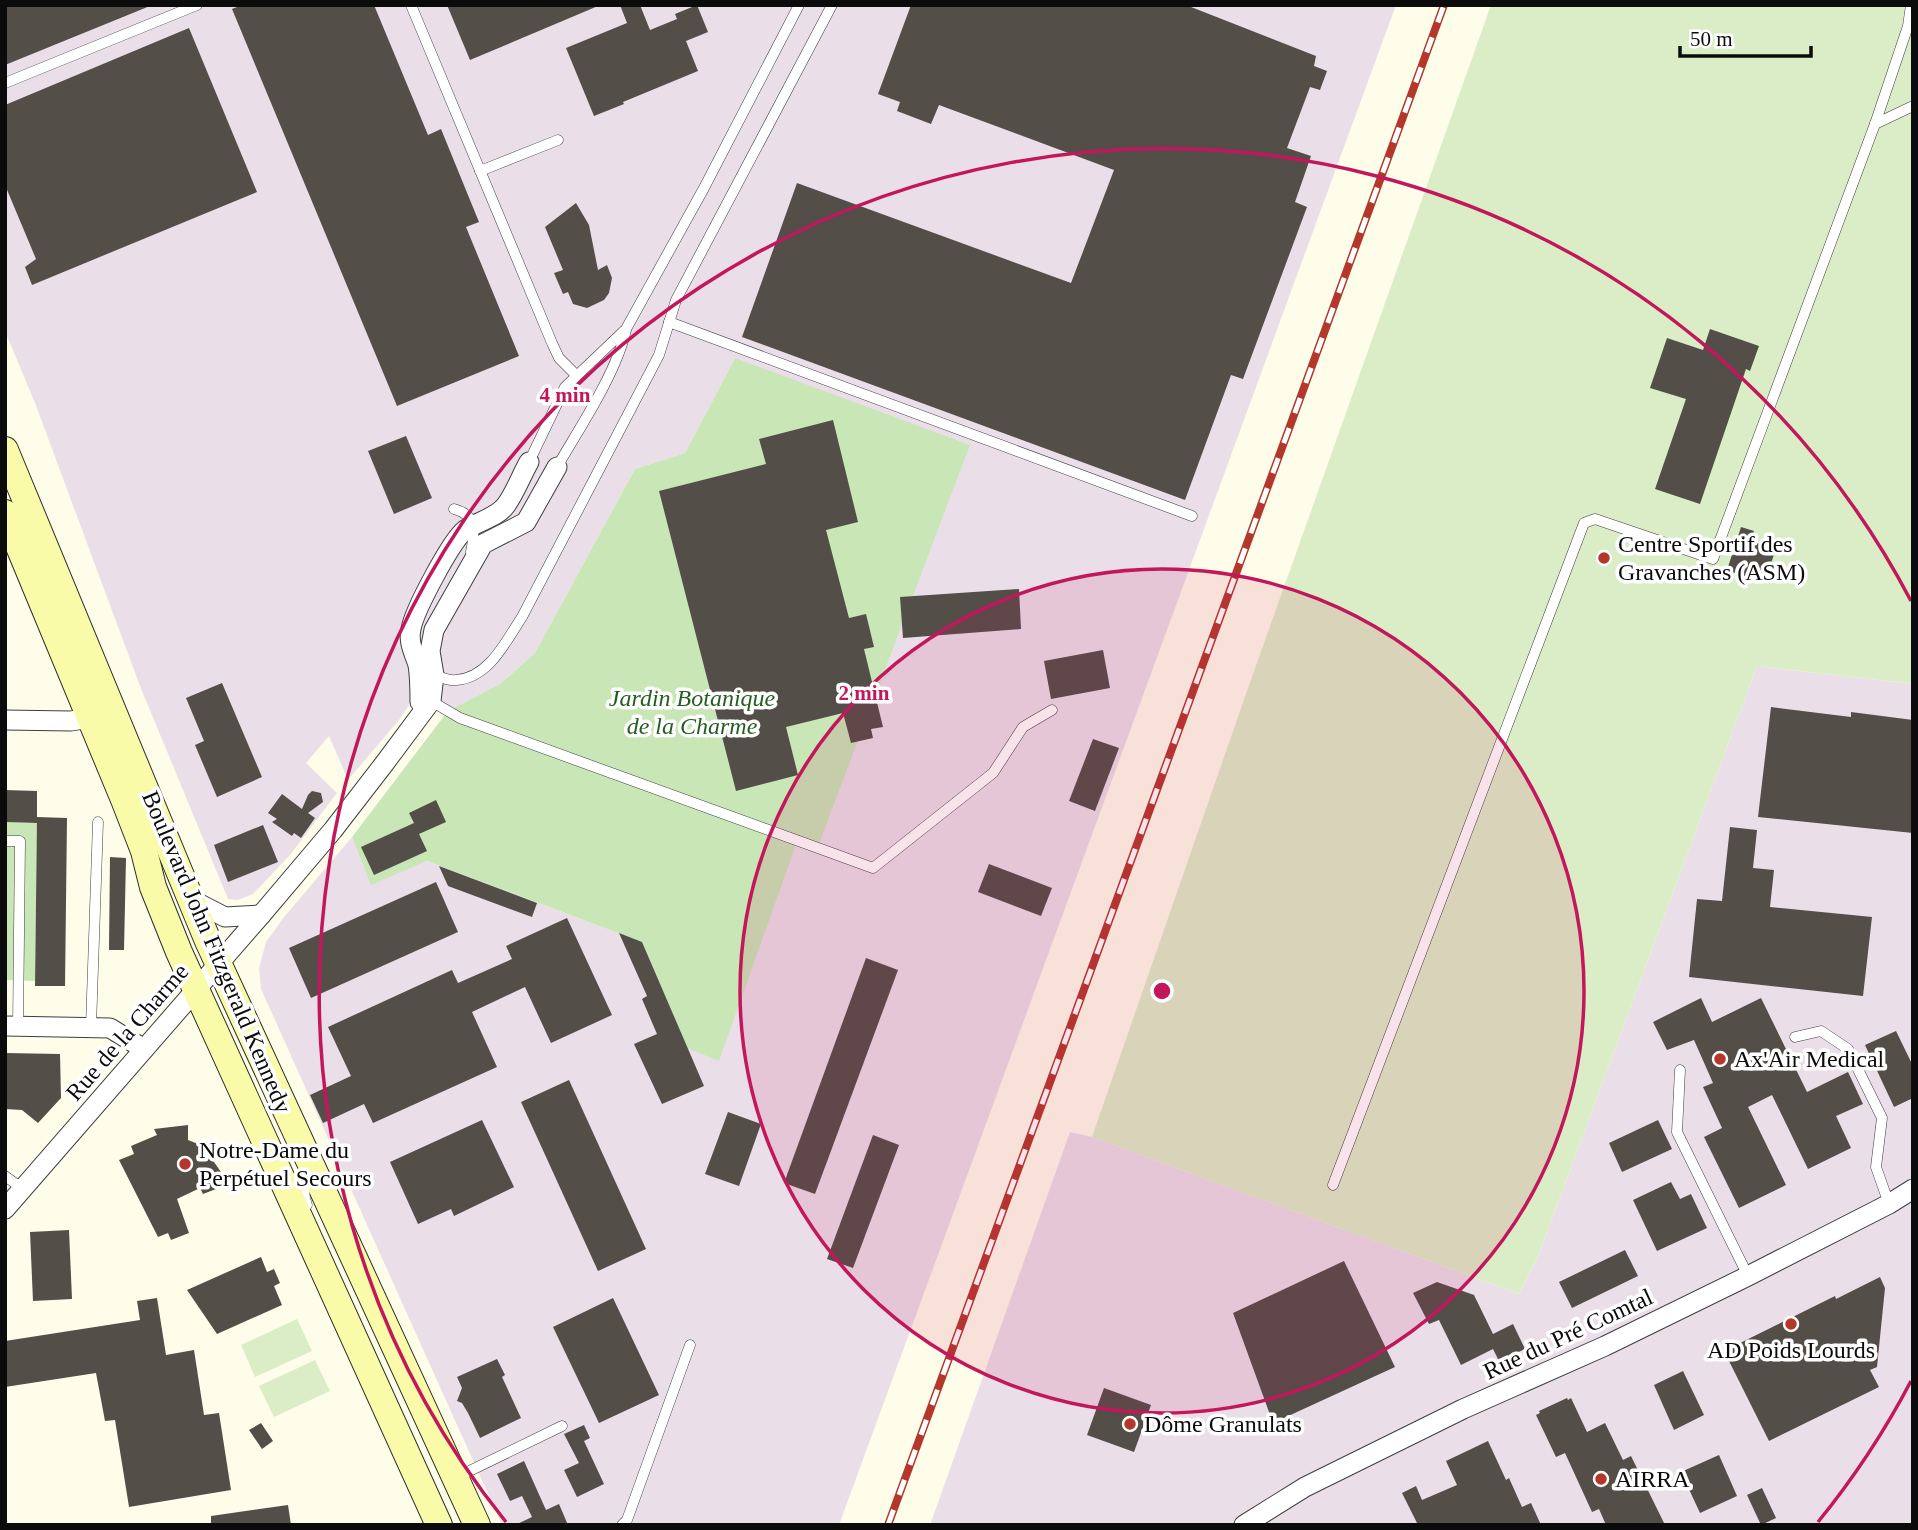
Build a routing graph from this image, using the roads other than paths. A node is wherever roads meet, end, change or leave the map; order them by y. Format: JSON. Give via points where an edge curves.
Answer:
{"nodes":[{"id":1,"x":197,"y":5,"type":"edge"},
{"id":2,"x":411,"y":5,"type":"edge"},
{"id":3,"x":799,"y":5,"type":"edge"},
{"id":4,"x":832,"y":5,"type":"edge"},
{"id":5,"x":1911,"y":5,"type":"edge"},
{"id":6,"x":5,"y":83,"type":"edge"},
{"id":7,"x":1913,"y":106,"type":"edge"},
{"id":8,"x":1875,"y":124,"type":"junction"},
{"id":9,"x":558,"y":140,"type":"dead end"},
{"id":10,"x":481,"y":171,"type":"junction"},
{"id":11,"x":669,"y":322,"type":"junction"},
{"id":12,"x":626,"y":329,"type":"junction"},
{"id":13,"x":576,"y":375,"type":"junction"},
{"id":14,"x":5,"y":450,"type":"edge"},
{"id":15,"x":529,"y":462,"type":"joint"},
{"id":16,"x":557,"y":467,"type":"joint"},
{"id":17,"x":454,"y":509,"type":"dead end"},
{"id":18,"x":5,"y":513,"type":"edge"},
{"id":19,"x":1192,"y":516,"type":"dead end"},
{"id":20,"x":472,"y":526,"type":"junction"},
{"id":21,"x":468,"y":570,"type":"junction"},
{"id":22,"x":434,"y":675,"type":"junction"},
{"id":23,"x":431,"y":701,"type":"junction"},
{"id":24,"x":1052,"y":710,"type":"dead end"},
{"id":25,"x":90,"y":718,"type":"junction"},
{"id":26,"x":5,"y":720,"type":"edge"},
{"id":27,"x":415,"y":722,"type":"junction"},
{"id":28,"x":98,"y":822,"type":"dead end"},
{"id":29,"x":5,"y":841,"type":"edge"},
{"id":30,"x":192,"y":900,"type":"junction"},
{"id":31,"x":261,"y":915,"type":"junction"},
{"id":32,"x":218,"y":963,"type":"junction"},
{"id":33,"x":196,"y":988,"type":"junction"},
{"id":34,"x":12,"y":1026,"type":"edge"},
{"id":35,"x":91,"y":1026,"type":"junction"},
{"id":36,"x":1795,"y":1037,"type":"dead end"},
{"id":37,"x":144,"y":1049,"type":"junction"},
{"id":38,"x":1680,"y":1070,"type":"dead end"},
{"id":39,"x":313,"y":1171,"type":"junction"},
{"id":40,"x":5,"y":1177,"type":"edge"},
{"id":41,"x":1333,"y":1185,"type":"dead end"},
{"id":42,"x":23,"y":1189,"type":"junction"},
{"id":43,"x":1913,"y":1189,"type":"edge"},
{"id":44,"x":1889,"y":1204,"type":"junction"},
{"id":45,"x":5,"y":1209,"type":"edge"},
{"id":46,"x":310,"y":1213,"type":"dead end"},
{"id":47,"x":1748,"y":1276,"type":"junction"},
{"id":48,"x":690,"y":1345,"type":"dead end"},
{"id":49,"x":562,"y":1426,"type":"dead end"},
{"id":50,"x":455,"y":1478,"type":"junction"},
{"id":51,"x":439,"y":1525,"type":"edge"},
{"id":52,"x":477,"y":1525,"type":"edge"},
{"id":53,"x":622,"y":1525,"type":"edge"},
{"id":54,"x":1244,"y":1525,"type":"edge"}],
"edges":[{"from":1,"to":6,"type":"lane"},
{"from":2,"to":10,"type":"lane"},
{"from":3,"to":12,"type":"lane"},
{"from":4,"to":11,"type":"lane","via":[[676,300]]},
{"from":5,"to":8,"type":"lane"},
{"from":7,"to":8,"type":"lane"},
{"from":8,"to":41,"type":"lane","via":[[1713,559],[1595,519],[1584,523]]},
{"from":9,"to":10,"type":"lane"},
{"from":10,"to":13,"type":"lane","via":[[552,343]]},
{"from":11,"to":19,"type":"lane"},
{"from":11,"to":22,"type":"lane","via":[[659,355],[615,441],[500,651],[470,676],[455,681]]},
{"from":12,"to":13,"type":"lane"},
{"from":12,"to":16,"type":"lane","via":[[610,371]]},
{"from":13,"to":15,"type":"lane","via":[[565,387]]},
{"from":14,"to":30,"type":"main road","name":"Boulevard John Fitzgerald Kennedy"},
{"from":15,"to":20,"type":"street","name":"Rue de la Charme","via":[[506,505]]},
{"from":16,"to":21,"type":"street","via":[[526,522],[483,544]]},
{"from":17,"to":20,"type":"lane","via":[[465,512]]},
{"from":18,"to":25,"type":"main road","name":"Boulevard John Fitzgerald Kennedy"},
{"from":20,"to":21,"type":"lane"},
{"from":20,"to":27,"type":"street","name":"Rue de la Charme","via":[[456,538],[411,627],[420,681]]},
{"from":21,"to":22,"type":"street","via":[[434,630],[430,651]]},
{"from":22,"to":23,"type":"street"},
{"from":23,"to":24,"type":"lane","via":[[460,718],[873,868],[993,773],[1023,727]]},
{"from":23,"to":27,"type":"street","name":"Rue de la Charme"},
{"from":25,"to":26,"type":"street"},
{"from":25,"to":33,"type":"main road","name":"Boulevard John Fitzgerald Kennedy"},
{"from":27,"to":31,"type":"street","name":"Rue de la Charme"},
{"from":28,"to":35,"type":"lane"},
{"from":29,"to":34,"type":"lane","via":[[20,841]]},
{"from":30,"to":31,"type":"street","via":[[225,917]]},
{"from":30,"to":32,"type":"main road","name":"Boulevard John Fitzgerald Kennedy"},
{"from":31,"to":32,"type":"street","name":"Rue de la Charme"},
{"from":32,"to":33,"type":"street","name":"Rue de la Charme"},
{"from":32,"to":39,"type":"main road","name":"Boulevard John Fitzgerald Kennedy"},
{"from":33,"to":37,"type":"street","name":"Rue de la Charme"},
{"from":33,"to":51,"type":"main road","name":"Boulevard John Fitzgerald Kennedy","via":[[318,1244]]},
{"from":34,"to":35,"type":"street"},
{"from":35,"to":37,"type":"street","via":[[110,1028]]},
{"from":36,"to":44,"type":"lane","via":[[1821,1031],[1847,1049],[1882,1118],[1876,1167]]},
{"from":37,"to":42,"type":"street","name":"Rue de la Charme"},
{"from":38,"to":47,"type":"lane","via":[[1677,1132]]},
{"from":39,"to":46,"type":"lane","via":[[304,1182]]},
{"from":39,"to":50,"type":"main road","name":"Boulevard John Fitzgerald Kennedy"},
{"from":40,"to":42,"type":"lane"},
{"from":42,"to":45,"type":"street","name":"Rue de la Charme"},
{"from":43,"to":44,"type":"street","name":"Rue du Pré Comtal"},
{"from":44,"to":47,"type":"street","name":"Rue du Pré Comtal"},
{"from":47,"to":54,"type":"street","name":"Rue du Pré Comtal","via":[[1305,1487]]},
{"from":48,"to":53,"type":"lane"},
{"from":49,"to":50,"type":"lane"},
{"from":50,"to":52,"type":"main road","name":"Boulevard John Fitzgerald Kennedy"}]}
